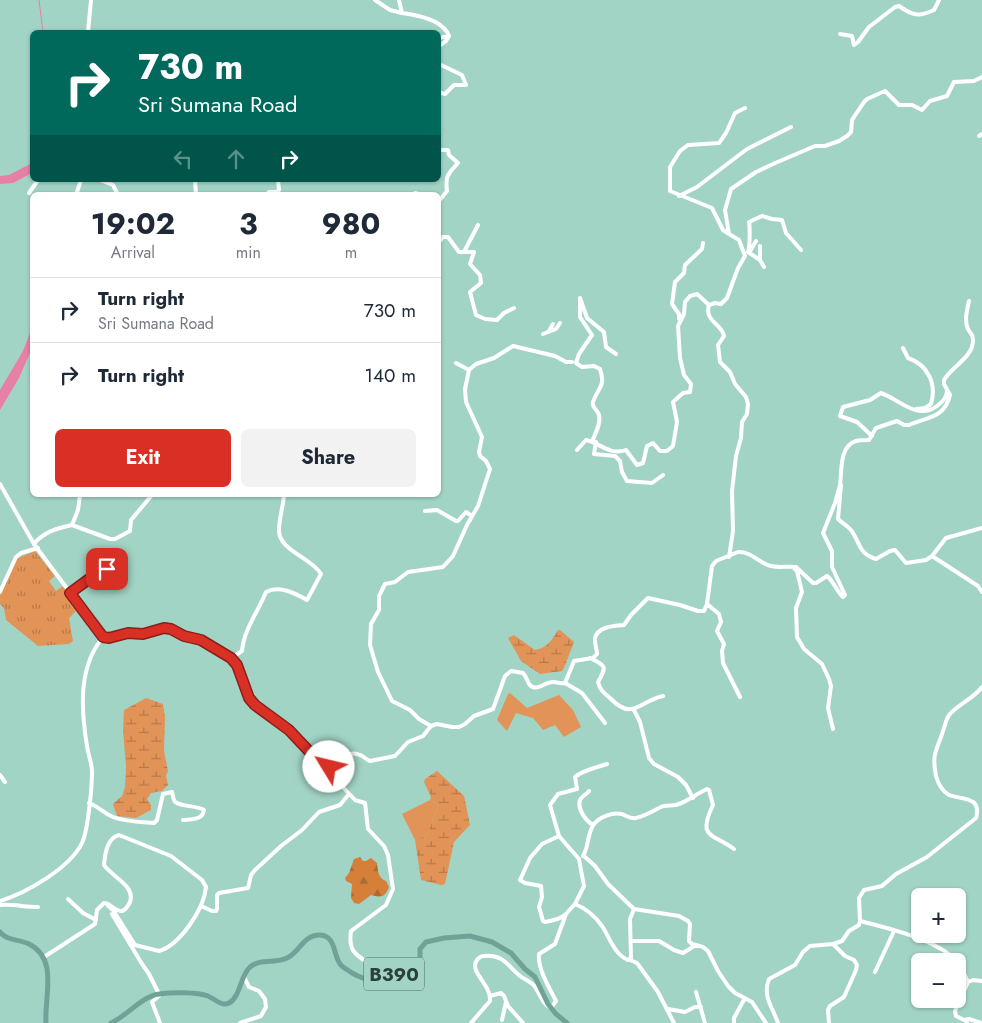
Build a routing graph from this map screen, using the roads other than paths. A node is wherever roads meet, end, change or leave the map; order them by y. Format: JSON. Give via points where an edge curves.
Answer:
{"nodes":[{"id":1,"x":91,"y":0,"type":"edge"},
{"id":2,"x":375,"y":0,"type":"edge"},
{"id":3,"x":398,"y":0,"type":"edge"},
{"id":4,"x":939,"y":0,"type":"edge"},
{"id":5,"x":402,"y":13,"type":"junction"},
{"id":6,"x":88,"y":30,"type":"edge"},
{"id":7,"x":840,"y":34,"type":"dead end"},
{"id":8,"x":449,"y":36,"type":"junction"},
{"id":9,"x":441,"y":38,"type":"edge"},
{"id":10,"x":441,"y":45,"type":"edge"},
{"id":11,"x":441,"y":65,"type":"edge"},
{"id":12,"x":982,"y":77,"type":"edge"},
{"id":13,"x":441,"y":92,"type":"edge"},
{"id":14,"x":746,"y":108,"type":"dead end"},
{"id":15,"x":791,"y":127,"type":"dead end"},
{"id":16,"x":441,"y":150,"type":"edge"},
{"id":17,"x":37,"y":182,"type":"edge"},
{"id":18,"x":105,"y":182,"type":"edge"},
{"id":19,"x":116,"y":192,"type":"edge"},
{"id":20,"x":29,"y":193,"type":"dead end"},
{"id":21,"x":679,"y":196,"type":"junction"},
{"id":22,"x":441,"y":198,"type":"edge"},
{"id":23,"x":478,"y":225,"type":"dead end"},
{"id":24,"x":729,"y":234,"type":"junction"},
{"id":25,"x":441,"y":240,"type":"edge"},
{"id":26,"x":756,"y":241,"type":"dead end"},
{"id":27,"x":703,"y":243,"type":"dead end"},
{"id":28,"x":760,"y":246,"type":"dead end"},
{"id":29,"x":801,"y":250,"type":"dead end"},
{"id":30,"x":464,"y":252,"type":"junction"},
{"id":31,"x":747,"y":254,"type":"junction"},
{"id":32,"x":760,"y":260,"type":"junction"},
{"id":33,"x":764,"y":267,"type":"dead end"},
{"id":34,"x":968,"y":302,"type":"dead end"},
{"id":35,"x":709,"y":305,"type":"junction"},
{"id":36,"x":514,"y":308,"type":"dead end"},
{"id":37,"x":560,"y":323,"type":"dead end"},
{"id":38,"x":678,"y":323,"type":"junction"},
{"id":39,"x":553,"y":324,"type":"dead end"},
{"id":40,"x":549,"y":331,"type":"junction"},
{"id":41,"x":543,"y":334,"type":"dead end"},
{"id":42,"x":903,"y":348,"type":"dead end"},
{"id":43,"x":616,"y":354,"type":"dead end"},
{"id":44,"x":572,"y":362,"type":"dead end"},
{"id":45,"x":456,"y":364,"type":"dead end"},
{"id":46,"x":469,"y":370,"type":"junction"},
{"id":47,"x":947,"y":390,"type":"junction"},
{"id":48,"x":913,"y":410,"type":"junction"},
{"id":49,"x":872,"y":436,"type":"junction"},
{"id":50,"x":594,"y":442,"type":"junction"},
{"id":51,"x":577,"y":450,"type":"dead end"},
{"id":52,"x":663,"y":475,"type":"dead end"},
{"id":53,"x":0,"y":484,"type":"edge"},
{"id":54,"x":840,"y":484,"type":"junction"},
{"id":55,"x":80,"y":497,"type":"edge"},
{"id":56,"x":150,"y":497,"type":"edge"},
{"id":57,"x":284,"y":497,"type":"edge"},
{"id":58,"x":425,"y":511,"type":"dead end"},
{"id":59,"x":472,"y":516,"type":"junction"},
{"id":60,"x":72,"y":524,"type":"junction"},
{"id":61,"x":982,"y":528,"type":"edge"},
{"id":62,"x":34,"y":544,"type":"junction"},
{"id":63,"x":38,"y":548,"type":"junction"},
{"id":64,"x":932,"y":556,"type":"junction"},
{"id":65,"x":728,"y":557,"type":"junction"},
{"id":66,"x":119,"y":565,"type":"dead end"},
{"id":67,"x":793,"y":566,"type":"junction"},
{"id":68,"x":0,"y":592,"type":"edge"},
{"id":69,"x":982,"y":592,"type":"edge"},
{"id":70,"x":70,"y":593,"type":"junction"},
{"id":71,"x":707,"y":604,"type":"junction"},
{"id":72,"x":103,"y":637,"type":"junction"},
{"id":73,"x":231,"y":658,"type":"junction"},
{"id":74,"x":590,"y":658,"type":"junction"},
{"id":75,"x":565,"y":683,"type":"junction"},
{"id":76,"x":982,"y":687,"type":"edge"},
{"id":77,"x":663,"y":696,"type":"dead end"},
{"id":78,"x":740,"y":697,"type":"dead end"},
{"id":79,"x":634,"y":710,"type":"junction"},
{"id":80,"x":604,"y":723,"type":"dead end"},
{"id":81,"x":431,"y":726,"type":"junction"},
{"id":82,"x":834,"y":729,"type":"dead end"},
{"id":83,"x":607,"y":764,"type":"dead end"},
{"id":84,"x":326,"y":769,"type":"junction"},
{"id":85,"x":0,"y":775,"type":"edge"},
{"id":86,"x":5,"y":782,"type":"dead end"},
{"id":87,"x":589,"y":791,"type":"dead end"},
{"id":88,"x":349,"y":794,"type":"junction"},
{"id":89,"x":692,"y":798,"type":"junction"},
{"id":90,"x":89,"y":803,"type":"junction"},
{"id":91,"x":183,"y":820,"type":"dead end"},
{"id":92,"x":593,"y":825,"type":"junction"},
{"id":93,"x":559,"y":836,"type":"junction"},
{"id":94,"x":734,"y":849,"type":"dead end"},
{"id":95,"x":584,"y":856,"type":"junction"},
{"id":96,"x":579,"y":859,"type":"junction"},
{"id":97,"x":68,"y":898,"type":"dead end"},
{"id":98,"x":0,"y":901,"type":"edge"},
{"id":99,"x":575,"y":904,"type":"junction"},
{"id":100,"x":0,"y":905,"type":"edge"},
{"id":101,"x":102,"y":905,"type":"junction"},
{"id":102,"x":108,"y":906,"type":"junction"},
{"id":103,"x":201,"y":906,"type":"junction"},
{"id":104,"x":38,"y":907,"type":"dead end"},
{"id":105,"x":634,"y":910,"type":"junction"},
{"id":106,"x":566,"y":914,"type":"junction"},
{"id":107,"x":96,"y":920,"type":"junction"},
{"id":108,"x":860,"y":921,"type":"junction"},
{"id":109,"x":894,"y":931,"type":"junction"},
{"id":110,"x":0,"y":932,"type":"edge"},
{"id":111,"x":631,"y":941,"type":"junction"},
{"id":112,"x":833,"y":944,"type":"junction"},
{"id":113,"x":696,"y":945,"type":"junction"},
{"id":114,"x":947,"y":953,"type":"edge"},
{"id":115,"x":44,"y":957,"type":"junction"},
{"id":116,"x":630,"y":960,"type":"junction"},
{"id":117,"x":412,"y":969,"type":"junction"},
{"id":118,"x":875,"y":972,"type":"dead end"},
{"id":119,"x":244,"y":977,"type":"junction"},
{"id":120,"x":966,"y":978,"type":"edge"},
{"id":121,"x":982,"y":981,"type":"edge"},
{"id":122,"x":968,"y":982,"type":"junction"},
{"id":123,"x":966,"y":986,"type":"edge"},
{"id":124,"x":696,"y":992,"type":"dead end"},
{"id":125,"x":158,"y":994,"type":"junction"},
{"id":126,"x":490,"y":996,"type":"junction"},
{"id":127,"x":745,"y":998,"type":"junction"},
{"id":128,"x":506,"y":1002,"type":"junction"},
{"id":129,"x":701,"y":1007,"type":"junction"},
{"id":130,"x":551,"y":1008,"type":"junction"},
{"id":131,"x":957,"y":1008,"type":"edge"},
{"id":132,"x":668,"y":1009,"type":"junction"},
{"id":133,"x":502,"y":1020,"type":"dead end"},
{"id":134,"x":966,"y":1021,"type":"edge"},
{"id":135,"x":46,"y":1023,"type":"edge"},
{"id":136,"x":111,"y":1023,"type":"edge"},
{"id":137,"x":160,"y":1023,"type":"edge"},
{"id":138,"x":240,"y":1023,"type":"edge"},
{"id":139,"x":471,"y":1023,"type":"edge"},
{"id":140,"x":523,"y":1023,"type":"edge"},
{"id":141,"x":567,"y":1023,"type":"edge"},
{"id":142,"x":674,"y":1023,"type":"edge"},
{"id":143,"x":705,"y":1023,"type":"edge"},
{"id":144,"x":734,"y":1023,"type":"edge"},
{"id":145,"x":766,"y":1023,"type":"edge"},
{"id":146,"x":778,"y":1023,"type":"edge"},
{"id":147,"x":828,"y":1023,"type":"edge"},
{"id":148,"x":981,"y":1023,"type":"edge"}],
"edges":[{"from":1,"to":6,"type":"street"},
{"from":2,"to":5,"type":"street","via":[[390,10]]},
{"from":3,"to":5,"type":"street"},
{"from":4,"to":7,"type":"street","via":[[934,10],[921,16],[895,7],[868,27],[854,45],[852,36]]},
{"from":5,"to":8,"type":"street","via":[[422,17],[444,28]]},
{"from":8,"to":9,"type":"street"},
{"from":8,"to":10,"type":"street"},
{"from":11,"to":13,"type":"street","via":[[462,75],[466,85],[454,85]]},
{"from":12,"to":24,"type":"street","via":[[974,81],[954,82],[945,97],[930,102],[922,110],[912,105],[899,105],[885,91],[867,99],[852,120],[851,132],[847,136],[773,164],[731,189],[725,210]]},
{"from":14,"to":21,"type":"street","via":[[735,113],[719,143],[688,145],[680,151],[670,167],[669,188]]},
{"from":15,"to":21,"type":"street","via":[[747,149],[697,188]]},
{"from":16,"to":22,"type":"street","via":[[448,150],[449,156],[458,163],[447,175],[447,191]]},
{"from":17,"to":20,"type":"street"},
{"from":18,"to":19,"type":"street"},
{"from":21,"to":24,"type":"street","via":[[712,208],[723,230]]},
{"from":23,"to":30,"type":"street"},
{"from":24,"to":31,"type":"street","via":[[739,240]]},
{"from":25,"to":30,"type":"street","via":[[448,237],[459,252]]},
{"from":26,"to":31,"type":"street"},
{"from":27,"to":38,"type":"street","via":[[702,248],[684,265],[684,273],[675,282],[672,304],[679,314]]},
{"from":28,"to":32,"type":"street"},
{"from":29,"to":31,"type":"street","via":[[786,233],[782,220],[762,216],[749,222]]},
{"from":30,"to":36,"type":"street","via":[[474,252],[470,264],[480,275],[481,283],[470,292],[476,315],[497,320]]},
{"from":31,"to":32,"type":"street"},
{"from":31,"to":35,"type":"street","via":[[727,298],[721,304]]},
{"from":32,"to":33,"type":"street"},
{"from":34,"to":47,"type":"street","via":[[966,322],[973,335],[973,343],[968,354],[945,377]]},
{"from":35,"to":38,"type":"street","via":[[697,294],[690,296]]},
{"from":35,"to":65,"type":"street","via":[[710,318],[724,333],[718,345],[720,362],[730,372],[748,404],[736,456],[732,491],[733,531]]},
{"from":37,"to":40,"type":"street"},
{"from":38,"to":50,"type":"street","via":[[680,358],[684,375],[691,384],[690,392],[683,393],[673,402],[677,422],[673,446],[667,451],[660,451],[653,443],[647,446],[643,463],[637,465],[626,450],[604,449]]},
{"from":39,"to":40,"type":"street"},
{"from":40,"to":41,"type":"street"},
{"from":42,"to":48,"type":"street","via":[[908,358],[924,370],[933,384],[931,404]]},
{"from":43,"to":50,"type":"street","via":[[606,347],[604,332],[587,318],[580,298],[580,317],[592,335],[576,363],[582,368],[594,366],[600,369],[603,377],[601,389],[592,402],[599,415]]},
{"from":44,"to":46,"type":"street","via":[[513,346]]},
{"from":45,"to":46,"type":"street"},
{"from":46,"to":59,"type":"street","via":[[466,402],[482,437],[480,456],[490,469]]},
{"from":47,"to":48,"type":"street","via":[[945,400],[932,410]]},
{"from":47,"to":49,"type":"street","via":[[950,397],[938,415],[909,425],[897,421],[880,426]]},
{"from":48,"to":49,"type":"street","via":[[881,393],[870,400],[842,408],[840,416],[857,422]]},
{"from":49,"to":54,"type":"street","via":[[869,440],[855,441],[844,451]]},
{"from":50,"to":51,"type":"street","via":[[586,440]]},
{"from":50,"to":52,"type":"street","via":[[594,454],[615,456],[627,481],[652,483]]},
{"from":53,"to":62,"type":"street"},
{"from":54,"to":64,"type":"street","via":[[838,519],[850,529],[860,549],[869,557],[876,559],[895,550],[909,563]]},
{"from":54,"to":67,"type":"street","via":[[823,533],[832,551],[832,567],[845,595],[840,595],[829,578],[813,583]]},
{"from":55,"to":60,"type":"street"},
{"from":56,"to":60,"type":"street","via":[[132,520],[130,531],[115,539]]},
{"from":57,"to":73,"type":"street","via":[[279,536],[290,550],[307,559],[321,574],[307,600],[285,590],[266,592],[248,627],[242,651]]},
{"from":58,"to":59,"type":"street","via":[[437,510],[456,521],[466,512]]},
{"from":59,"to":81,"type":"street","via":[[453,556],[443,567],[408,572],[395,582],[385,584],[378,600],[379,610],[371,624],[370,644],[378,672],[392,700]]},
{"from":60,"to":62,"type":"street","via":[[55,528]]},
{"from":61,"to":64,"type":"street","via":[[946,538]]},
{"from":62,"to":63,"type":"street"},
{"from":63,"to":68,"type":"street","via":[[16,557]]},
{"from":63,"to":70,"type":"street"},
{"from":64,"to":69,"type":"street","via":[[978,586]]},
{"from":65,"to":67,"type":"street","via":[[742,551],[771,566]]},
{"from":65,"to":71,"type":"street","via":[[712,566]]},
{"from":66,"to":70,"type":"street","via":[[93,576]]},
{"from":67,"to":82,"type":"street","via":[[802,592],[796,608],[797,637],[800,645],[822,664],[829,679],[828,708]]},
{"from":70,"to":72,"type":"street"},
{"from":71,"to":74,"type":"street","via":[[704,611],[698,611],[648,598],[624,625],[605,628],[598,633],[595,640],[597,654]]},
{"from":71,"to":78,"type":"street","via":[[719,614],[721,622],[717,630],[724,644],[723,663]]},
{"from":72,"to":73,"type":"street","via":[[171,629],[201,640]]},
{"from":72,"to":90,"type":"street","via":[[86,665],[82,704],[92,771]]},
{"from":73,"to":84,"type":"street","via":[[237,665],[249,698],[289,730]]},
{"from":74,"to":75,"type":"street","via":[[574,661]]},
{"from":74,"to":79,"type":"street","via":[[605,668],[598,682],[601,690],[617,706]]},
{"from":75,"to":80,"type":"street","via":[[582,693]]},
{"from":75,"to":81,"type":"street","via":[[553,682],[537,688],[529,684],[523,673],[511,670],[505,676],[493,709],[474,716],[459,727]]},
{"from":76,"to":108,"type":"street","via":[[948,716],[934,756],[941,787],[950,795],[972,801],[977,810],[974,822],[882,886],[864,890],[859,898]]},
{"from":77,"to":79,"type":"street"},
{"from":79,"to":89,"type":"street","via":[[650,758],[654,764],[678,777]]},
{"from":81,"to":84,"type":"street","via":[[423,736],[408,742],[395,756],[370,761],[359,754],[352,754]]},
{"from":83,"to":93,"type":"street","via":[[577,775],[577,789],[558,794],[552,801],[550,806]]},
{"from":84,"to":88,"type":"street"},
{"from":85,"to":86,"type":"street"},
{"from":87,"to":92,"type":"street","via":[[580,803],[585,820]]},
{"from":88,"to":103,"type":"street","via":[[340,805],[319,812],[261,864],[251,875],[248,888],[219,892],[216,911]]},
{"from":88,"to":117,"type":"street","via":[[365,803],[368,829],[388,855],[393,889],[386,905],[351,931],[352,951],[370,964],[373,976],[402,967]]},
{"from":89,"to":92,"type":"street","via":[[662,806],[636,818],[608,815]]},
{"from":89,"to":94,"type":"street","via":[[710,790],[713,805],[707,818],[707,831]]},
{"from":90,"to":91,"type":"street","via":[[116,818],[154,823],[163,794],[172,792],[177,804],[204,810],[199,818]]},
{"from":90,"to":98,"type":"street","via":[[86,833],[76,853],[22,893]]},
{"from":92,"to":95,"type":"street"},
{"from":93,"to":96,"type":"street"},
{"from":93,"to":106,"type":"street","via":[[542,844],[530,858],[520,880],[541,886],[539,907],[543,921]]},
{"from":95,"to":96,"type":"street"},
{"from":95,"to":105,"type":"street"},
{"from":96,"to":99,"type":"street","via":[[584,886]]},
{"from":97,"to":107,"type":"street","via":[[83,913]]},
{"from":99,"to":106,"type":"street"},
{"from":99,"to":116,"type":"street","via":[[600,923],[619,955]]},
{"from":100,"to":104,"type":"street"},
{"from":101,"to":102,"type":"street"},
{"from":101,"to":103,"type":"street","via":[[109,903],[122,911],[131,900],[127,888],[104,865],[109,842],[119,834],[171,856],[190,869],[205,884]]},
{"from":101,"to":107,"type":"street","via":[[97,910]]},
{"from":102,"to":103,"type":"street","via":[[135,945],[159,951],[174,942],[189,926]]},
{"from":102,"to":125,"type":"street","via":[[150,974]]},
{"from":105,"to":111,"type":"street","via":[[630,919]]},
{"from":105,"to":113,"type":"street","via":[[683,917],[690,924],[690,941]]},
{"from":106,"to":130,"type":"street","via":[[555,944],[538,958],[556,1001]]},
{"from":107,"to":115,"type":"street","via":[[95,924]]},
{"from":108,"to":109,"type":"street"},
{"from":108,"to":112,"type":"street","via":[[842,941]]},
{"from":109,"to":114,"type":"street","via":[[928,942]]},
{"from":109,"to":118,"type":"street"},
{"from":110,"to":115,"type":"main road","via":[[38,949]]},
{"from":111,"to":113,"type":"street","via":[[659,941],[683,953]]},
{"from":111,"to":116,"type":"street"},
{"from":112,"to":146,"type":"street","via":[[806,948],[795,965],[769,979],[768,1001]]},
{"from":112,"to":147,"type":"street","via":[[857,965],[844,997],[828,1010]]},
{"from":113,"to":127,"type":"street","via":[[708,951],[728,986]]},
{"from":115,"to":135,"type":"main road","via":[[49,984]]},
{"from":116,"to":132,"type":"street","via":[[637,963]]},
{"from":117,"to":119,"type":"main road","number":"B390","via":[[377,980],[366,980],[343,968],[330,940],[318,934],[286,958],[252,965]]},
{"from":117,"to":130,"type":"main road","number":"B390","via":[[420,966],[420,949],[426,942],[462,936],[488,940],[511,953],[535,977]]},
{"from":119,"to":125,"type":"main road","number":"B390","via":[[234,999],[226,1004],[200,994]]},
{"from":119,"to":138,"type":"street","via":[[249,987],[262,993],[266,1007],[262,1016]]},
{"from":120,"to":122,"type":"street"},
{"from":121,"to":122,"type":"street"},
{"from":122,"to":123,"type":"street"},
{"from":124,"to":129,"type":"street"},
{"from":125,"to":136,"type":"main road","number":"B390"},
{"from":125,"to":137,"type":"street","via":[[153,1003]]},
{"from":126,"to":128,"type":"street","via":[[501,993]]},
{"from":126,"to":130,"type":"street","via":[[475,969],[478,958],[482,956],[505,961],[531,982]]},
{"from":126,"to":139,"type":"street","via":[[489,1004]]},
{"from":127,"to":144,"type":"street"},
{"from":127,"to":145,"type":"street","via":[[755,1006]]},
{"from":128,"to":133,"type":"street"},
{"from":128,"to":140,"type":"street"},
{"from":129,"to":132,"type":"street","via":[[685,1012]]},
{"from":129,"to":143,"type":"street"},
{"from":130,"to":141,"type":"main road","number":"B390"},
{"from":131,"to":134,"type":"street","via":[[956,1016]]},
{"from":132,"to":142,"type":"street"},
{"from":134,"to":148,"type":"street"}]}
